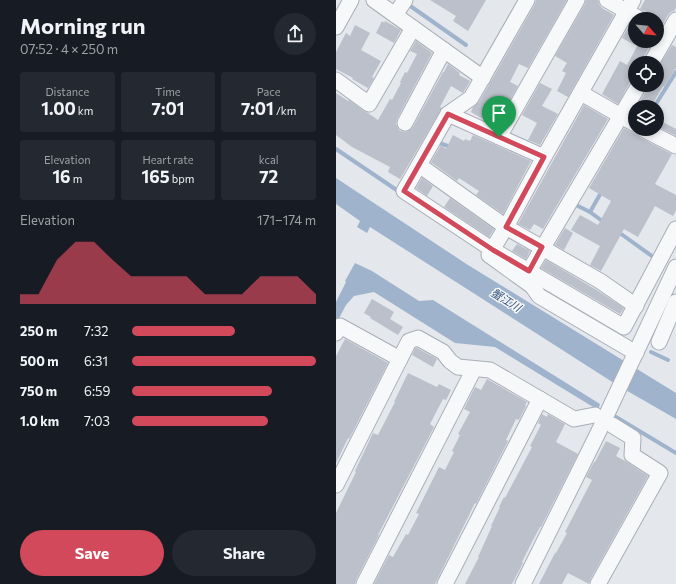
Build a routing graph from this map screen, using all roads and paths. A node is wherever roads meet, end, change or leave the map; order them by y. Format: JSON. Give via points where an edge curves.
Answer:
{"nodes":[{"id":1,"x":351,"y":0,"type":"edge"},
{"id":2,"x":374,"y":0,"type":"edge"},
{"id":3,"x":527,"y":0,"type":"edge"},
{"id":4,"x":577,"y":0,"type":"edge"},
{"id":5,"x":607,"y":0,"type":"edge"},
{"id":6,"x":630,"y":6,"type":"edge"},
{"id":7,"x":400,"y":7,"type":"edge"},
{"id":8,"x":676,"y":20,"type":"edge"},
{"id":9,"x":336,"y":26,"type":"edge"},
{"id":10,"x":413,"y":28,"type":"junction"},
{"id":11,"x":667,"y":34,"type":"edge"},
{"id":12,"x":444,"y":50,"type":"junction"},
{"id":13,"x":655,"y":56,"type":"edge"},
{"id":14,"x":484,"y":78,"type":"junction"},
{"id":15,"x":336,"y":80,"type":"edge"},
{"id":16,"x":581,"y":92,"type":"junction"},
{"id":17,"x":635,"y":92,"type":"edge"},
{"id":18,"x":448,"y":114,"type":"junction"},
{"id":19,"x":621,"y":116,"type":"junction"},
{"id":20,"x":628,"y":120,"type":"edge"},
{"id":21,"x":405,"y":123,"type":"dead end"},
{"id":22,"x":657,"y":136,"type":"edge"},
{"id":23,"x":499,"y":137,"type":"junction"},
{"id":24,"x":676,"y":146,"type":"edge"},
{"id":25,"x":544,"y":157,"type":"junction"},
{"id":26,"x":419,"y":165,"type":"junction"},
{"id":27,"x":506,"y":227,"type":"junction"},
{"id":28,"x":676,"y":228,"type":"edge"},
{"id":29,"x":542,"y":247,"type":"junction"},
{"id":30,"x":493,"y":250,"type":"junction"},
{"id":31,"x":676,"y":267,"type":"edge"},
{"id":32,"x":529,"y":271,"type":"junction"},
{"id":33,"x":676,"y":302,"type":"edge"},
{"id":34,"x":636,"y":306,"type":"junction"},
{"id":35,"x":336,"y":333,"type":"edge"},
{"id":36,"x":659,"y":342,"type":"dead end"},
{"id":37,"x":635,"y":355,"type":"junction"},
{"id":38,"x":400,"y":359,"type":"junction"},
{"id":39,"x":474,"y":369,"type":"junction"},
{"id":40,"x":540,"y":399,"type":"junction"},
{"id":41,"x":596,"y":415,"type":"dead end"},
{"id":42,"x":612,"y":425,"type":"dead end"},
{"id":43,"x":336,"y":485,"type":"edge"},
{"id":44,"x":364,"y":584,"type":"edge"},
{"id":45,"x":445,"y":584,"type":"edge"},
{"id":46,"x":523,"y":584,"type":"edge"},
{"id":47,"x":598,"y":584,"type":"edge"}],
"edges":[{"from":1,"to":9,"type":"street"},
{"from":2,"to":7,"type":"street"},
{"from":3,"to":14,"type":"street"},
{"from":4,"to":23,"type":"street"},
{"from":5,"to":6,"type":"street"},
{"from":6,"to":16,"type":"street"},
{"from":7,"to":10,"type":"street"},
{"from":8,"to":11,"type":"street"},
{"from":10,"to":12,"type":"street"},
{"from":10,"to":15,"type":"street","via":[[369,104]]},
{"from":11,"to":13,"type":"street"},
{"from":12,"to":14,"type":"street"},
{"from":12,"to":21,"type":"street"},
{"from":14,"to":18,"type":"street","via":[[471,98]]},
{"from":16,"to":19,"type":"street"},
{"from":16,"to":25,"type":"street"},
{"from":17,"to":19,"type":"street"},
{"from":18,"to":23,"type":"street"},
{"from":18,"to":26,"type":"street"},
{"from":19,"to":20,"type":"street"},
{"from":19,"to":29,"type":"street"},
{"from":22,"to":24,"type":"street"},
{"from":23,"to":25,"type":"street"},
{"from":25,"to":27,"type":"street"},
{"from":26,"to":27,"type":"street"},
{"from":26,"to":30,"type":"street","via":[[404,191]]},
{"from":27,"to":29,"type":"street"},
{"from":27,"to":30,"type":"street"},
{"from":28,"to":34,"type":"street"},
{"from":29,"to":32,"type":"street"},
{"from":29,"to":34,"type":"street","via":[[600,281]]},
{"from":30,"to":32,"type":"street"},
{"from":30,"to":37,"type":"street","via":[[489,256],[532,286],[539,296]]},
{"from":31,"to":37,"type":"street"},
{"from":32,"to":34,"type":"street","via":[[624,327]]},
{"from":33,"to":36,"type":"street"},
{"from":35,"to":38,"type":"street","via":[[340,326]]},
{"from":37,"to":46,"type":"street"},
{"from":38,"to":39,"type":"street","via":[[410,341],[418,338],[443,352],[458,367]]},
{"from":38,"to":43,"type":"street"},
{"from":39,"to":40,"type":"street","via":[[490,370]]},
{"from":39,"to":44,"type":"street"},
{"from":40,"to":41,"type":"street","via":[[574,419]]},
{"from":40,"to":45,"type":"street"},
{"from":42,"to":47,"type":"street","via":[[633,438],[632,454],[660,473]]}]}
